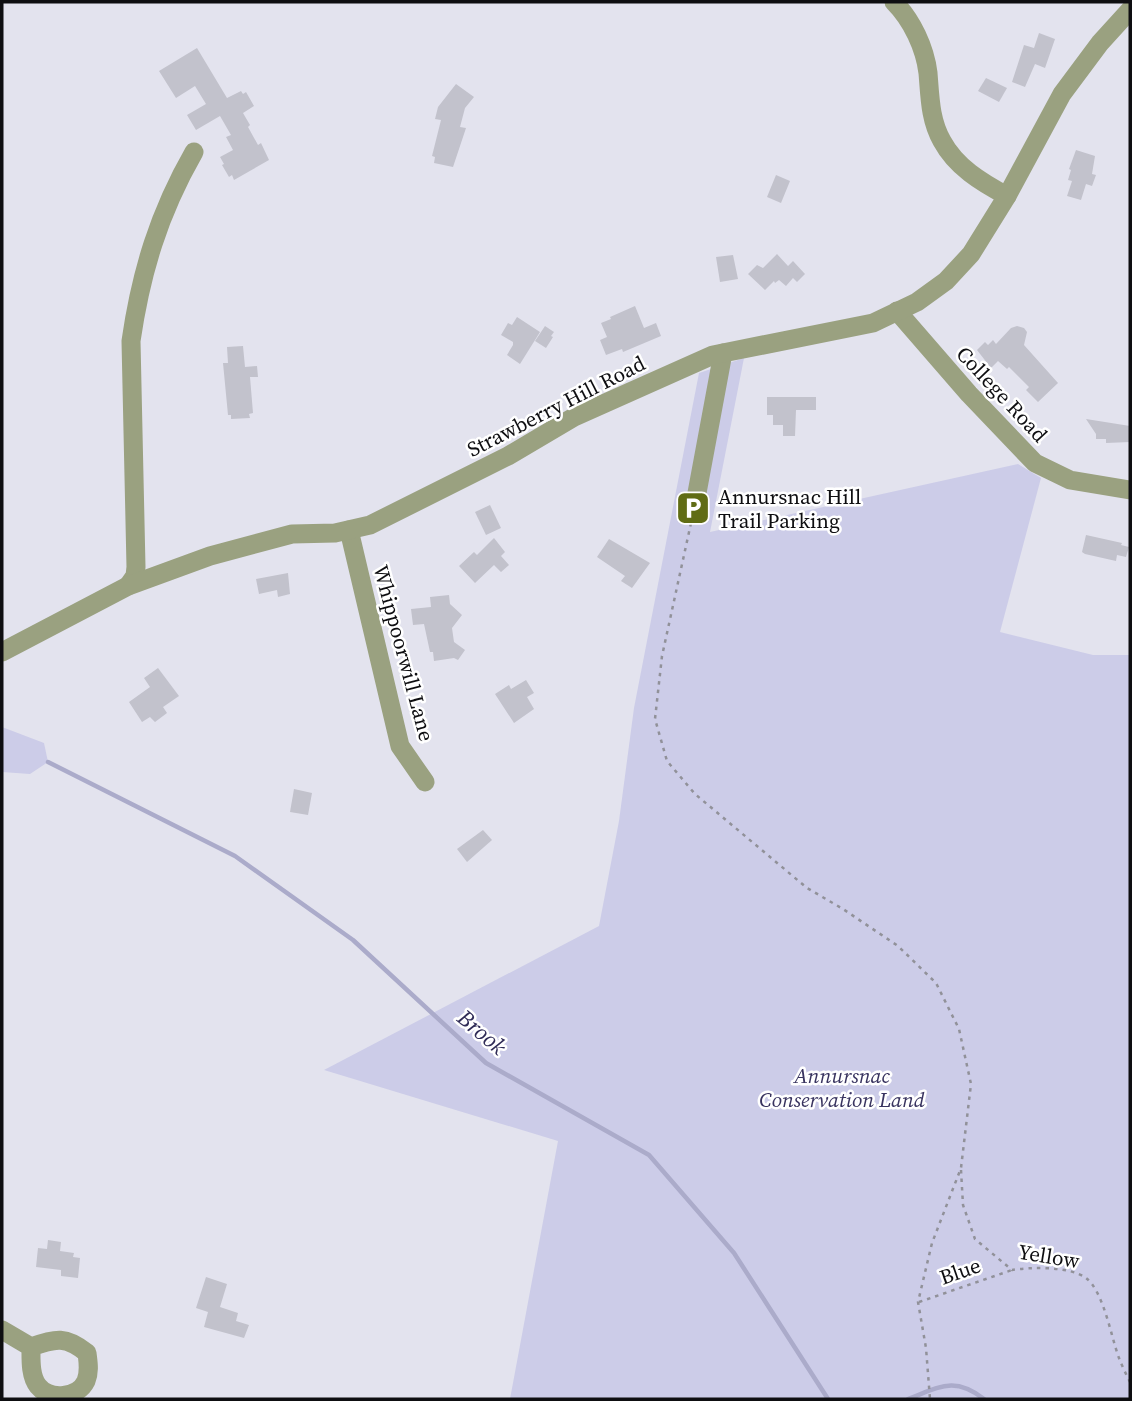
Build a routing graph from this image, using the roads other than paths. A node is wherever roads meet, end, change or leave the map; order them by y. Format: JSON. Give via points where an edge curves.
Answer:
{"nodes":[{"id":1,"x":894,"y":2,"type":"edge"},
{"id":2,"x":1130,"y":10,"type":"edge"},
{"id":3,"x":194,"y":152,"type":"dead end"},
{"id":4,"x":1007,"y":195,"type":"junction"},
{"id":5,"x":897,"y":311,"type":"junction"},
{"id":6,"x":723,"y":353,"type":"junction"},
{"id":7,"x":1130,"y":490,"type":"edge"},
{"id":8,"x":694,"y":509,"type":"road end"},
{"id":9,"x":349,"y":530,"type":"junction"},
{"id":10,"x":128,"y":586,"type":"junction"},
{"id":11,"x":2,"y":652,"type":"edge"},
{"id":12,"x":425,"y":782,"type":"dead end"},
{"id":13,"x":2,"y":1330,"type":"edge"},
{"id":14,"x":32,"y":1347,"type":"dead end"}],
"edges":[{"from":1,"to":4,"type":"street","via":[[924,51],[929,99],[942,141],[966,170]]},
{"from":2,"to":4,"type":"street","name":"Strawberry Hill Road","via":[[1062,94]]},
{"from":3,"to":10,"type":"street","via":[[150,246],[133,327],[136,567]]},
{"from":4,"to":5,"type":"street","name":"Strawberry Hill Road","via":[[971,254],[946,281]]},
{"from":5,"to":6,"type":"street","name":"Strawberry Hill Road","via":[[873,323],[836,332]]},
{"from":5,"to":7,"type":"street","name":"College Road","via":[[1035,463],[1070,480]]},
{"from":6,"to":8,"type":"street"},
{"from":6,"to":9,"type":"street","name":"Strawberry Hill Road","via":[[574,417],[403,510]]},
{"from":9,"to":10,"type":"street","name":"Strawberry Hill Road","via":[[263,540]]},
{"from":9,"to":12,"type":"street","name":"Whippoorwill Lane","via":[[400,746]]},
{"from":10,"to":11,"type":"street","name":"Strawberry Hill Road"},
{"from":13,"to":14,"type":"street"}]}
